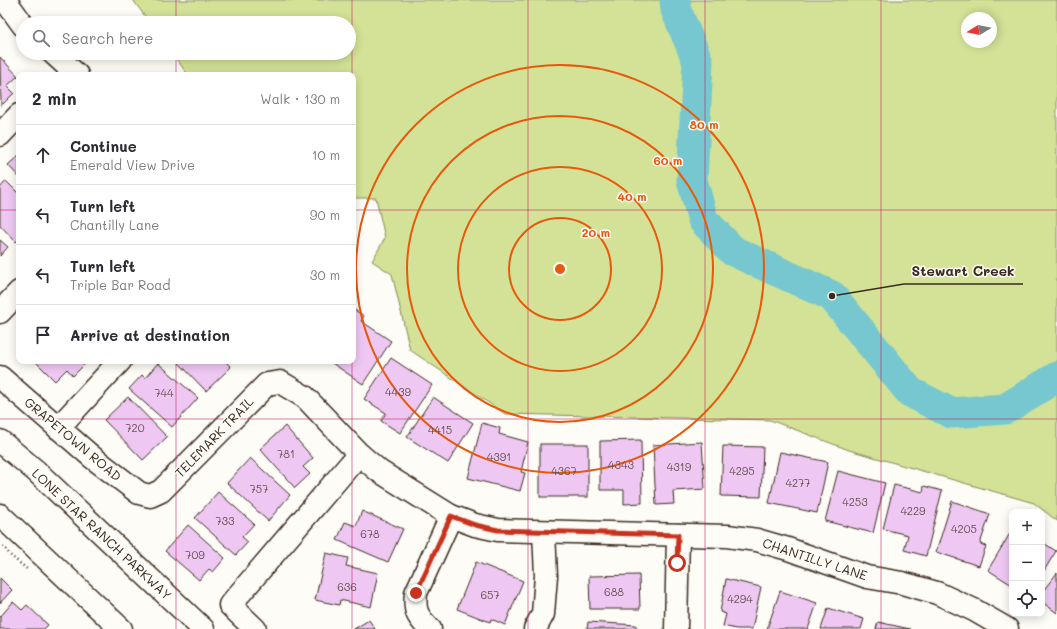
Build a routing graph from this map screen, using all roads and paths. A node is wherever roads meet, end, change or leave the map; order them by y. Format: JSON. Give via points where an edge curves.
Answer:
{"nodes":[{"id":1,"x":5,"y":0,"type":"edge"},
{"id":2,"x":17,"y":16,"type":"edge"},
{"id":3,"x":16,"y":118,"type":"edge"},
{"id":4,"x":0,"y":134,"type":"edge"},
{"id":5,"x":16,"y":295,"type":"edge"},
{"id":6,"x":0,"y":312,"type":"edge"},
{"id":7,"x":117,"y":364,"type":"edge"},
{"id":8,"x":0,"y":377,"type":"edge"},
{"id":9,"x":280,"y":382,"type":"joint"},
{"id":10,"x":58,"y":428,"type":"junction"},
{"id":11,"x":0,"y":441,"type":"edge"},
{"id":12,"x":358,"y":454,"type":"junction"},
{"id":13,"x":150,"y":496,"type":"joint"},
{"id":14,"x":0,"y":515,"type":"edge"},
{"id":15,"x":451,"y":516,"type":"junction"},
{"id":16,"x":544,"y":532,"type":"junction"},
{"id":17,"x":678,"y":535,"type":"junction"},
{"id":18,"x":121,"y":629,"type":"edge"},
{"id":19,"x":203,"y":629,"type":"edge"},
{"id":20,"x":255,"y":629,"type":"edge"},
{"id":21,"x":430,"y":629,"type":"edge"},
{"id":22,"x":535,"y":629,"type":"edge"},
{"id":23,"x":676,"y":629,"type":"edge"},
{"id":24,"x":1007,"y":629,"type":"edge"}],
"edges":[{"from":1,"to":2,"type":"street"},
{"from":3,"to":4,"type":"street"},
{"from":5,"to":6,"type":"street"},
{"from":7,"to":10,"type":"street"},
{"from":8,"to":10,"type":"street","name":"GRAPETOWN ROAD"},
{"from":9,"to":12,"type":"street","name":"CHANTILLY LANE","via":[[305,396]]},
{"from":9,"to":13,"type":"street","name":"TELEMARK TRAIL","via":[[267,384],[161,491]]},
{"from":10,"to":13,"type":"street","name":"GRAPETOWN ROAD","via":[[139,493]]},
{"from":11,"to":19,"type":"street","name":"LONE STAR RANCH PARKWAY","via":[[36,471]]},
{"from":12,"to":15,"type":"street","name":"CHANTILLY LANE"},
{"from":12,"to":20,"type":"street","via":[[230,605]]},
{"from":14,"to":18,"type":"street"},
{"from":15,"to":16,"type":"street","name":"CHANTILLY LANE","via":[[498,530]]},
{"from":15,"to":21,"type":"street","via":[[416,593],[415,607],[420,620]]},
{"from":16,"to":17,"type":"street","name":"CHANTILLY LANE"},
{"from":16,"to":22,"type":"street","via":[[546,576],[543,614]]},
{"from":17,"to":23,"type":"street"},
{"from":17,"to":24,"type":"street","name":"CHANTILLY LANE","via":[[727,536],[757,540],[867,577],[937,593]]}]}
